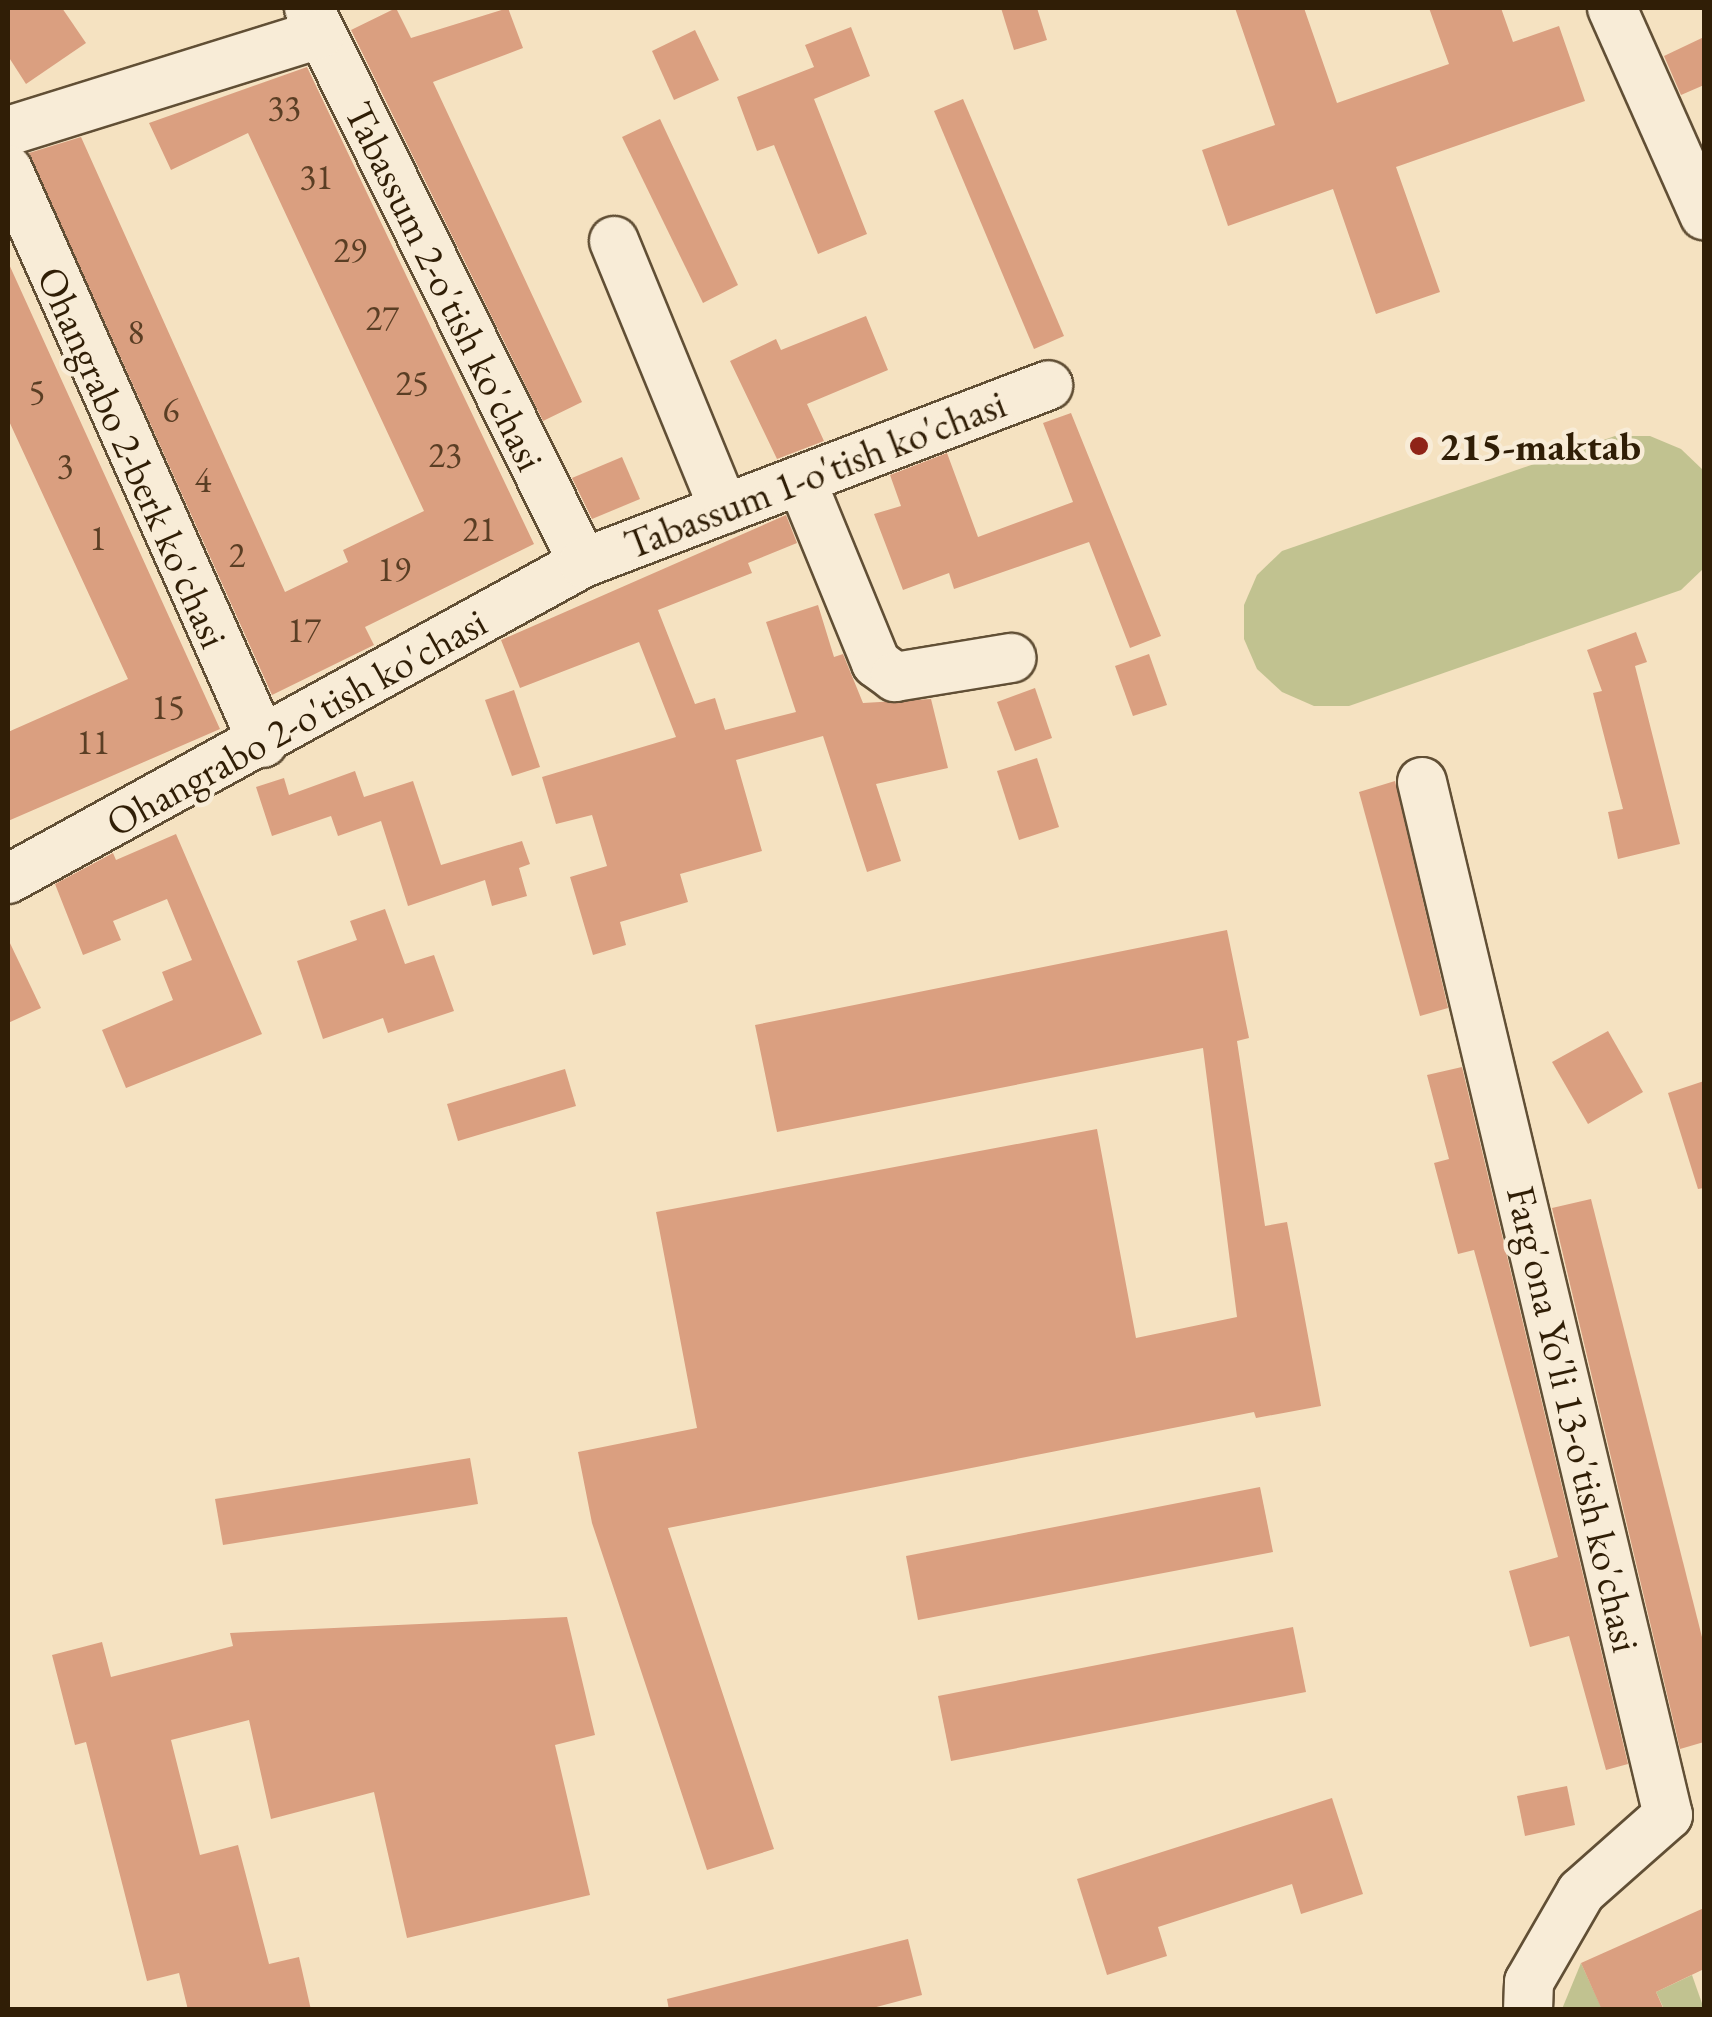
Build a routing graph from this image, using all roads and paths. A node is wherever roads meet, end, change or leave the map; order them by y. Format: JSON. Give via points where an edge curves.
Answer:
{"nodes":[{"id":1,"x":1612,"y":8,"type":"edge"},
{"id":2,"x":314,"y":21,"type":"edge"},
{"id":3,"x":1687,"y":127,"type":"edge"},
{"id":4,"x":8,"y":131,"type":"edge"},
{"id":5,"x":8,"y":170,"type":"edge"},
{"id":6,"x":1704,"y":214,"type":"edge"},
{"id":7,"x":614,"y":241,"type":"dead end"},
{"id":8,"x":1048,"y":386,"type":"dead end"},
{"id":9,"x":801,"y":480,"type":"junction"},
{"id":10,"x":724,"y":509,"type":"junction"},
{"id":11,"x":582,"y":563,"type":"junction"},
{"id":12,"x":1012,"y":658,"type":"dead end"},
{"id":13,"x":263,"y":743,"type":"junction"},
{"id":14,"x":1422,"y":782,"type":"dead end"},
{"id":15,"x":8,"y":879,"type":"edge"},
{"id":16,"x":1528,"y":2010,"type":"edge"}],
"edges":[{"from":1,"to":3,"type":"street"},
{"from":2,"to":4,"type":"street"},
{"from":2,"to":11,"type":"street","name":"Tabassum 2-o'tish ko'chasi"},
{"from":3,"to":6,"type":"street"},
{"from":5,"to":13,"type":"street","name":"Ohangrabo 2-berk ko'chasi"},
{"from":7,"to":10,"type":"street"},
{"from":8,"to":9,"type":"street","name":"Tabassum 1-o'tish ko'chasi"},
{"from":9,"to":10,"type":"street","name":"Tabassum 1-o'tish ko'chasi"},
{"from":9,"to":12,"type":"street","via":[[876,662],[895,677]]},
{"from":10,"to":11,"type":"street","name":"Tabassum 1-o'tish ko'chasi"},
{"from":11,"to":13,"type":"street","name":"Ohangrabo 2-o'tish ko'chasi"},
{"from":13,"to":15,"type":"street","name":"Ohangrabo 2-o'tish ko'chasi"},
{"from":14,"to":16,"type":"street","name":"Farg'ona Yo'li 13-o'tish ko'chasi","via":[[1668,1815],[1581,1892],[1529,1982]]}]}
